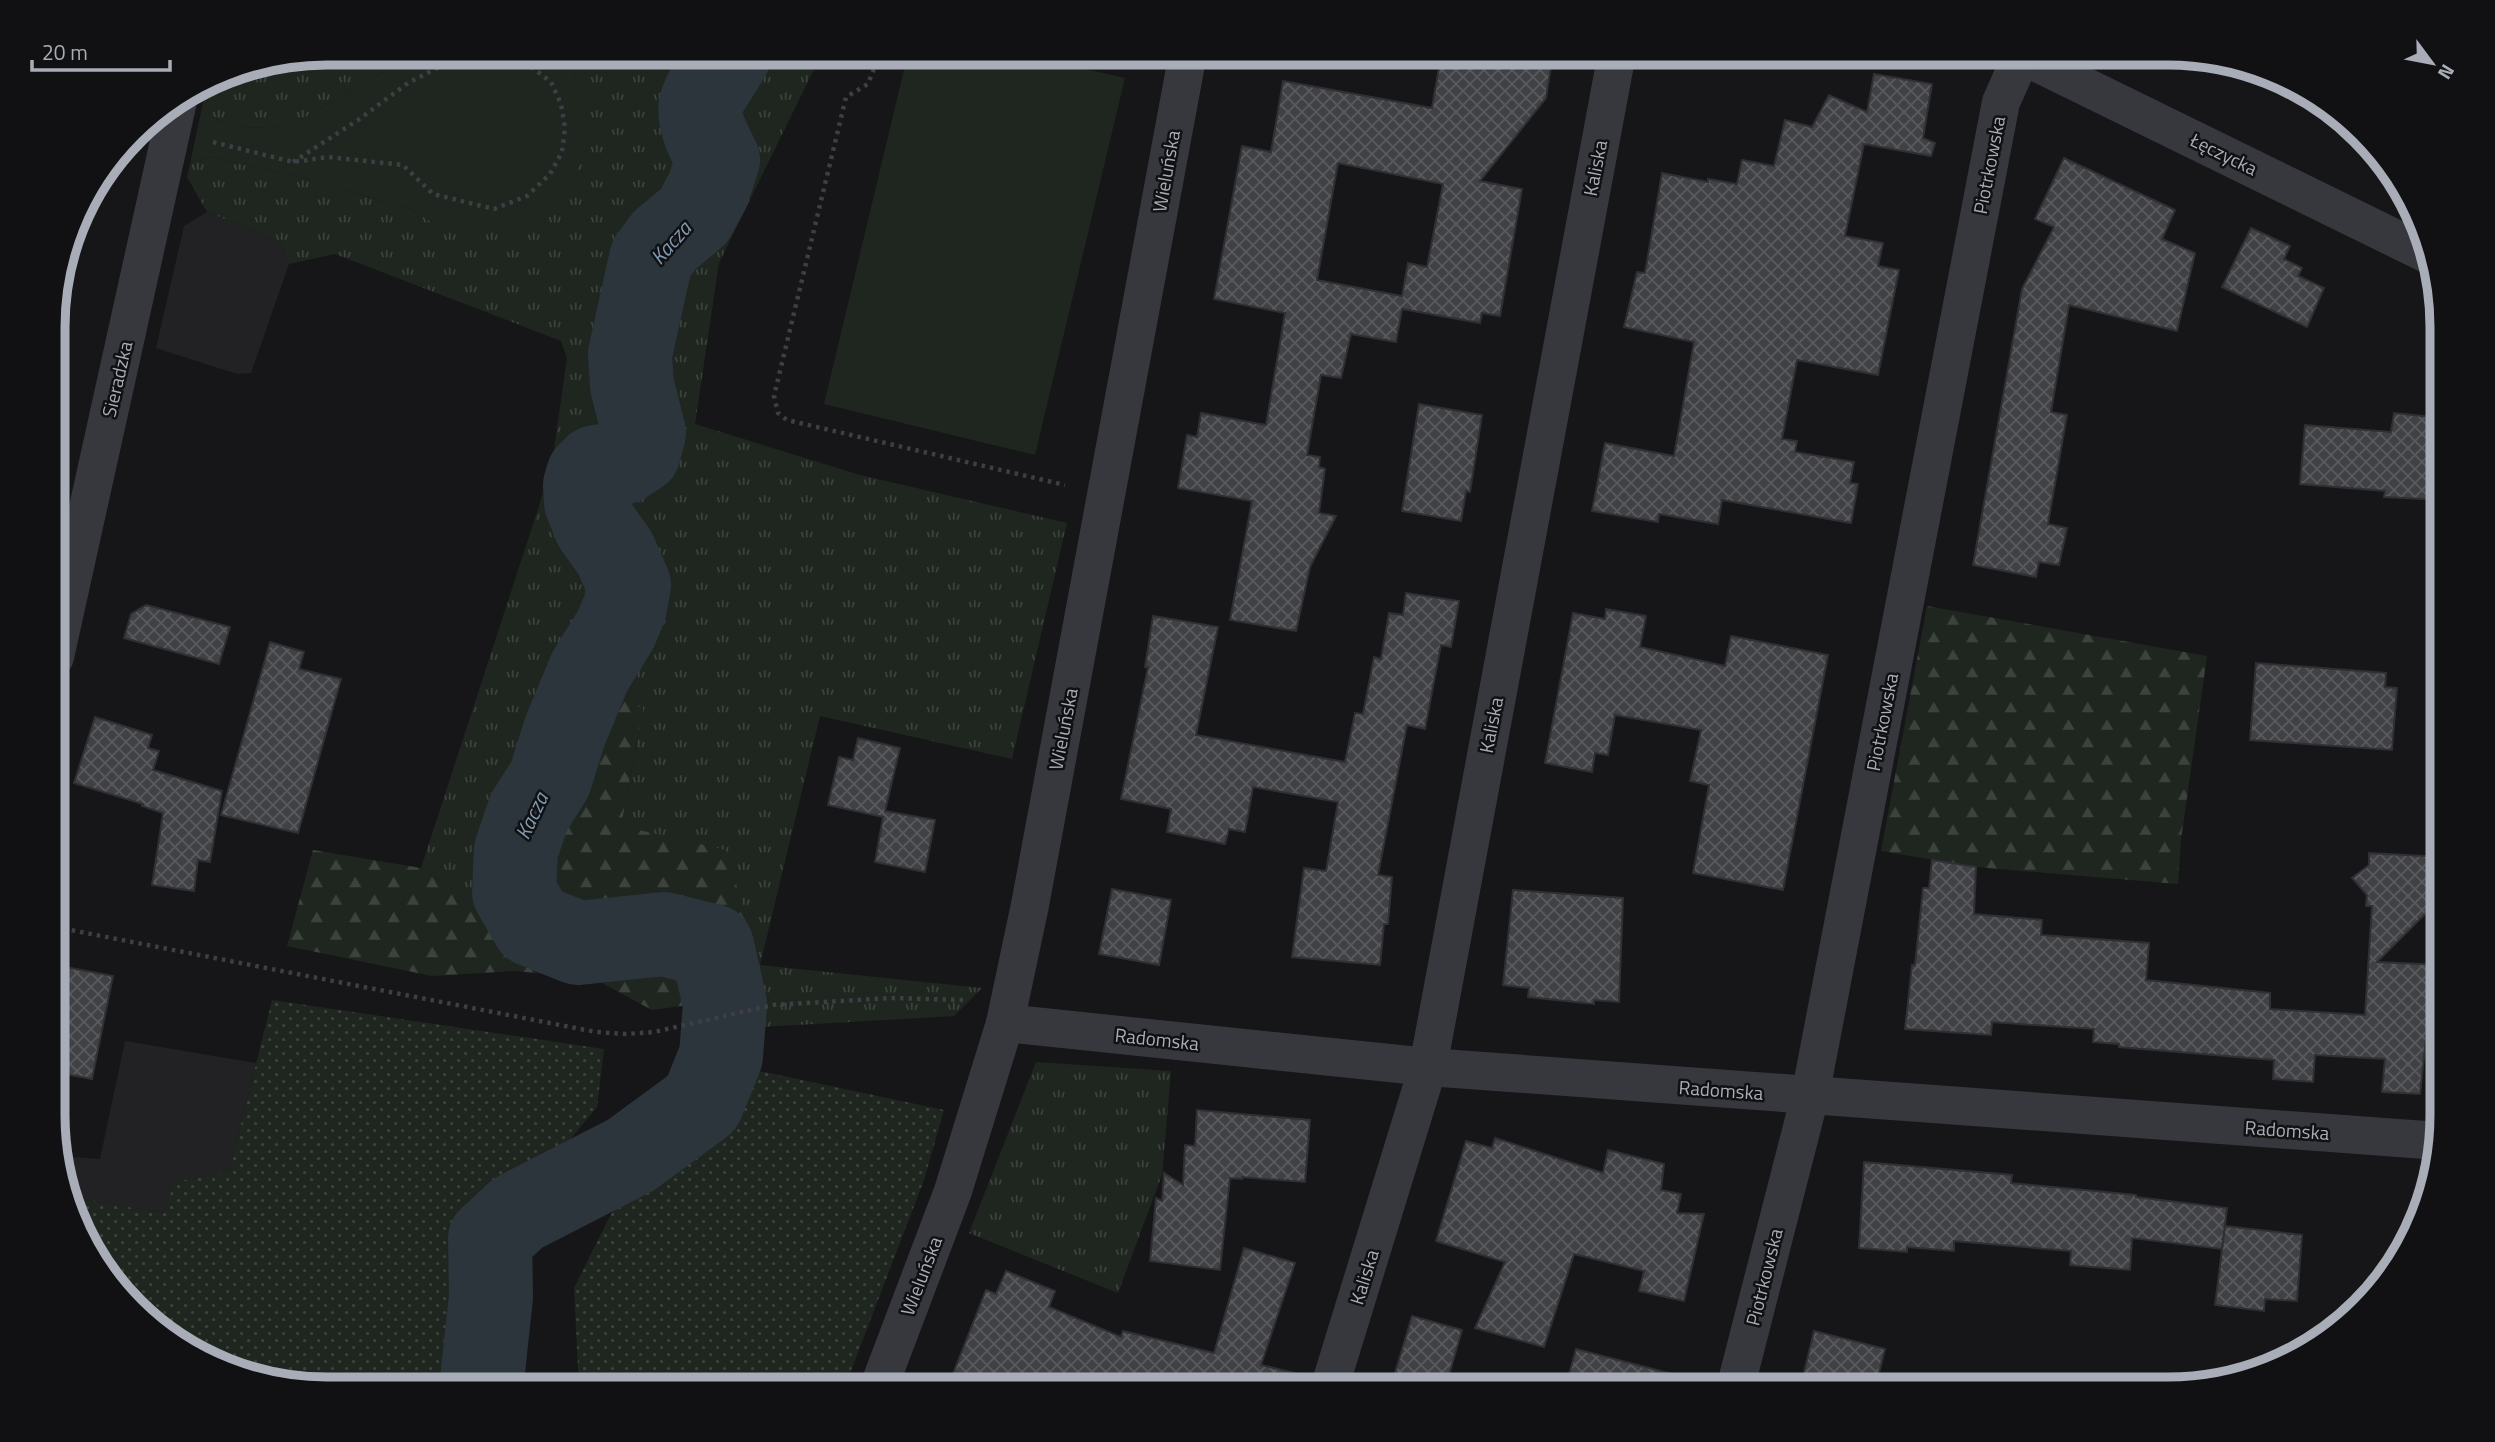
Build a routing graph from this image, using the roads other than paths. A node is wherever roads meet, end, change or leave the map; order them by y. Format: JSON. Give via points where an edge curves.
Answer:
{"nodes":[{"id":1,"x":1186,"y":65,"type":"edge"},
{"id":2,"x":1615,"y":65,"type":"edge"},
{"id":3,"x":2016,"y":65,"type":"edge"},
{"id":4,"x":2042,"y":65,"type":"edge"},
{"id":5,"x":175,"y":116,"type":"edge"},
{"id":6,"x":2418,"y":250,"type":"edge"},
{"id":7,"x":65,"y":612,"type":"edge"},
{"id":8,"x":1005,"y":1023,"type":"junction"},
{"id":9,"x":1428,"y":1067,"type":"junction"},
{"id":10,"x":1810,"y":1096,"type":"junction"},
{"id":11,"x":2429,"y":1140,"type":"edge"},
{"id":12,"x":883,"y":1377,"type":"edge"},
{"id":13,"x":1333,"y":1377,"type":"edge"},
{"id":14,"x":1738,"y":1377,"type":"edge"}],
"edges":[{"from":1,"to":8,"type":"street","name":"Wieluńska"},
{"from":2,"to":9,"type":"street","name":"Kaliska"},
{"from":3,"to":10,"type":"street","name":"Piotrkowska","via":[[2001,102]]},
{"from":4,"to":6,"type":"street","name":"Łęczycka"},
{"from":5,"to":7,"type":"street","name":"Sieradzka"},
{"from":8,"to":9,"type":"street","name":"Radomska"},
{"from":8,"to":12,"type":"street","name":"Wieluńska","via":[[953,1191]]},
{"from":9,"to":10,"type":"street","name":"Radomska"},
{"from":9,"to":13,"type":"street","name":"Kaliska"},
{"from":10,"to":11,"type":"street","name":"Radomska"},
{"from":10,"to":14,"type":"street","name":"Piotrkowska"}]}
